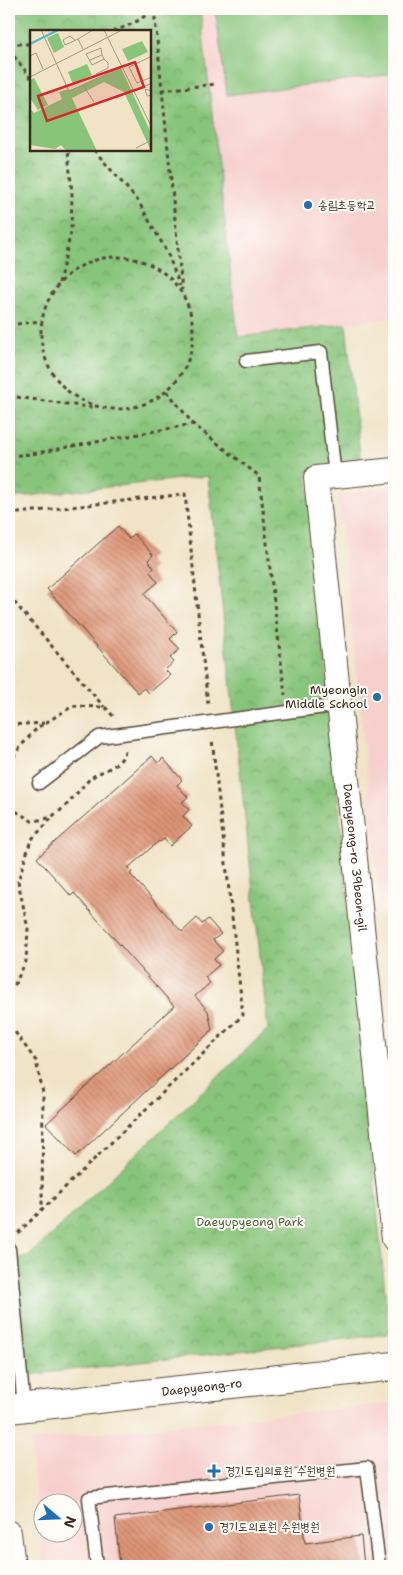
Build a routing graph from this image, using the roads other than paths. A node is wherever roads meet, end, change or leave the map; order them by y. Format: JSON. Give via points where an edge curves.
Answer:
{"nodes":[{"id":1,"x":246,"y":361,"type":"dead end"},
{"id":2,"x":394,"y":470,"type":"edge"},
{"id":3,"x":326,"y":477,"type":"junction"},
{"id":4,"x":340,"y":706,"type":"junction"},
{"id":5,"x":39,"y":783,"type":"dead end"},
{"id":6,"x":390,"y":1158,"type":"edge"},
{"id":7,"x":394,"y":1239,"type":"edge"},
{"id":8,"x":9,"y":1249,"type":"edge"},
{"id":9,"x":394,"y":1366,"type":"edge"},
{"id":10,"x":16,"y":1408,"type":"edge"},
{"id":11,"x":9,"y":1533,"type":"edge"},
{"id":12,"x":13,"y":1566,"type":"edge"},
{"id":13,"x":97,"y":1566,"type":"edge"},
{"id":14,"x":379,"y":1566,"type":"edge"}],
"edges":[{"from":1,"to":3,"type":"lane","via":[[321,352]]},
{"from":2,"to":3,"type":"street"},
{"from":3,"to":4,"type":"street","name":"Daepyeong-ro 39beon-gil"},
{"from":4,"to":5,"type":"lane","via":[[99,737]]},
{"from":4,"to":6,"type":"street","name":"Daepyeong-ro 39beon-gil"},
{"from":6,"to":7,"type":"street","name":"Daepyeong-ro 39beon-gil"},
{"from":8,"to":10,"type":"lane"},
{"from":9,"to":10,"type":"street","name":"Daepyeong-ro"},
{"from":11,"to":12,"type":"street"},
{"from":13,"to":14,"type":"lane","via":[[89,1498],[368,1468]]}]}
